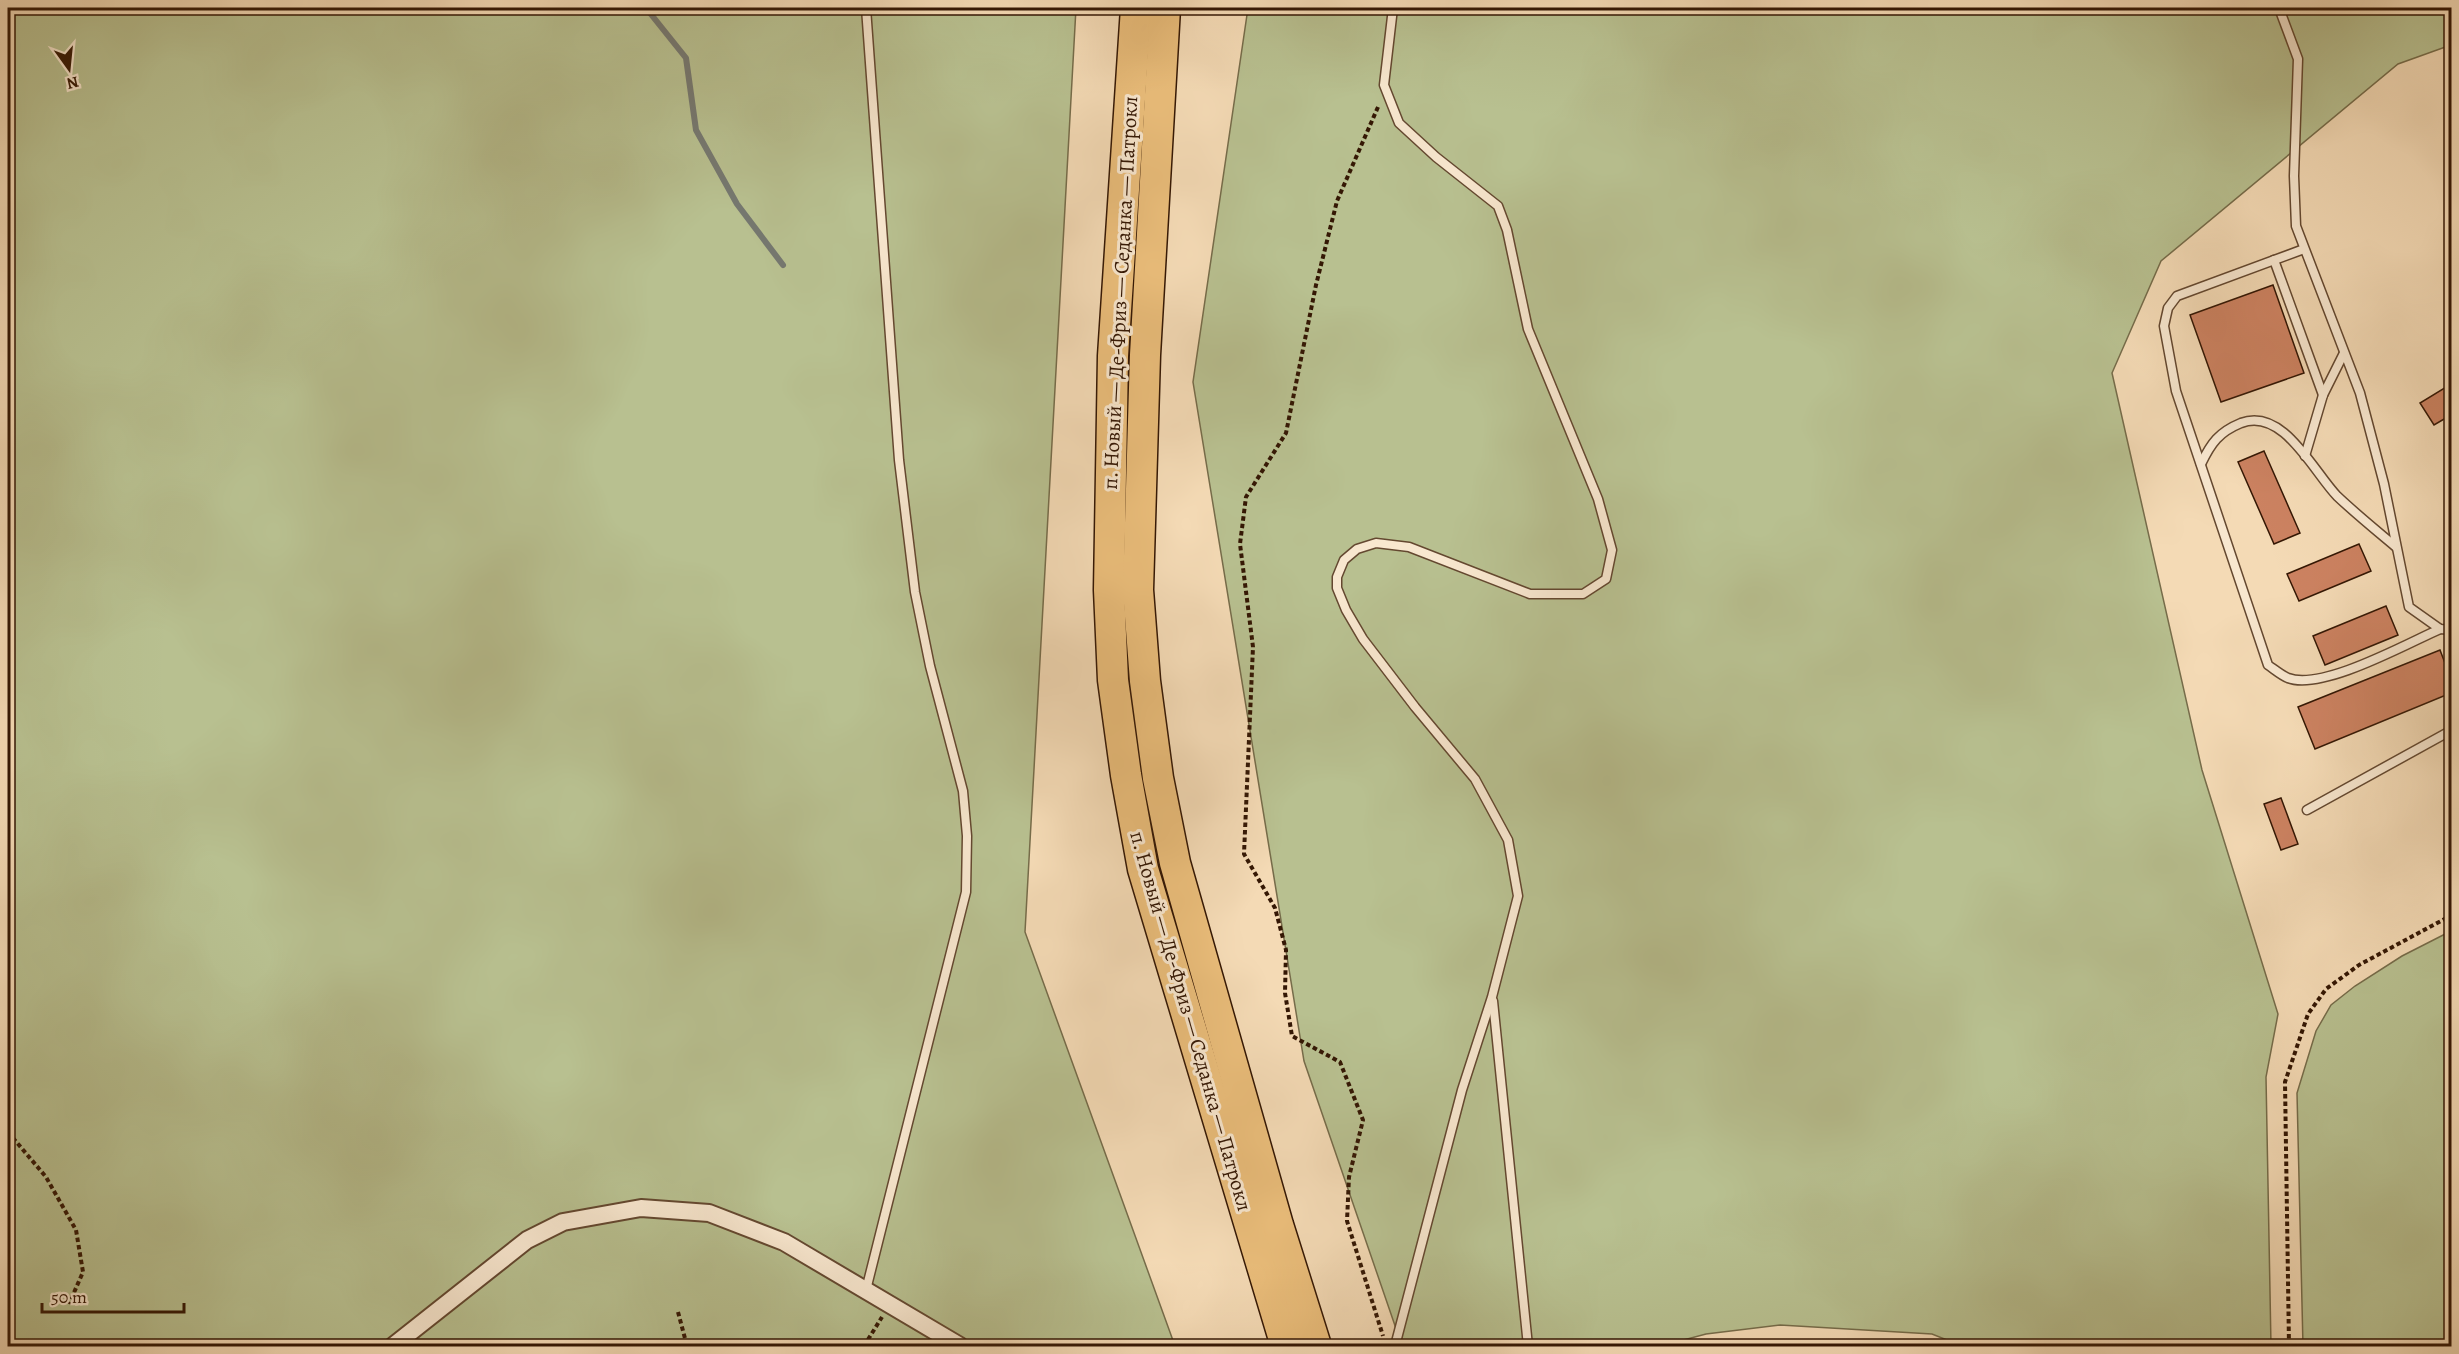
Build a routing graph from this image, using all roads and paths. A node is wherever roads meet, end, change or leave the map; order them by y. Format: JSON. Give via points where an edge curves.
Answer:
{"nodes":[{"id":1,"x":866,"y":8,"type":"edge"},
{"id":2,"x":1136,"y":8,"type":"edge"},
{"id":3,"x":1165,"y":8,"type":"edge"},
{"id":4,"x":1393,"y":8,"type":"edge"},
{"id":5,"x":2278,"y":8,"type":"edge"},
{"id":6,"x":1383,"y":86,"type":"junction"},
{"id":7,"x":2304,"y":249,"type":"junction"},
{"id":8,"x":2274,"y":260,"type":"junction"},
{"id":9,"x":2344,"y":353,"type":"junction"},
{"id":10,"x":2323,"y":395,"type":"junction"},
{"id":11,"x":2304,"y":456,"type":"junction"},
{"id":12,"x":2201,"y":464,"type":"junction"},
{"id":13,"x":2397,"y":548,"type":"junction"},
{"id":14,"x":2440,"y":629,"type":"junction"},
{"id":15,"x":2451,"y":630,"type":"edge"},
{"id":16,"x":2451,"y":730,"type":"edge"},
{"id":17,"x":2307,"y":810,"type":"dead end"},
{"id":18,"x":2451,"y":915,"type":"edge"},
{"id":19,"x":1492,"y":997,"type":"junction"},
{"id":20,"x":8,"y":1132,"type":"edge"},
{"id":21,"x":866,"y":1290,"type":"junction"},
{"id":22,"x":889,"y":1303,"type":"junction"},
{"id":23,"x":69,"y":1304,"type":"dead end"},
{"id":24,"x":678,"y":1312,"type":"dead end"},
{"id":25,"x":393,"y":1347,"type":"edge"},
{"id":26,"x":687,"y":1347,"type":"edge"},
{"id":27,"x":864,"y":1347,"type":"edge"},
{"id":28,"x":960,"y":1347,"type":"edge"},
{"id":29,"x":1286,"y":1347,"type":"edge"},
{"id":30,"x":1316,"y":1347,"type":"edge"},
{"id":31,"x":1387,"y":1347,"type":"edge"},
{"id":32,"x":1395,"y":1347,"type":"edge"},
{"id":33,"x":1528,"y":1347,"type":"edge"},
{"id":34,"x":2289,"y":1347,"type":"edge"}],
"edges":[{"from":1,"to":21,"type":"lane","via":[[899,460],[915,592],[963,791],[967,836],[966,892]]},
{"from":2,"to":29,"type":"highway","name":"п. Новый — Де-Фриз — Седанка — Патрокл","via":[[1113,356],[1109,590],[1113,680],[1143,869]]},
{"from":3,"to":30,"type":"highway","name":"п. Новый — Де-Фриз — Седанка — Патрокл","via":[[1146,343],[1138,590],[1145,681],[1175,863]]},
{"from":4,"to":6,"type":"lane"},
{"from":5,"to":7,"type":"lane","via":[[2298,59],[2296,226]]},
{"from":6,"to":19,"type":"lane","via":[[1399,123],[1498,206],[1508,230],[1528,329],[1598,499],[1612,550],[1606,579],[1583,594],[1530,594],[1409,547],[1376,543],[1357,549],[1344,560],[1337,577],[1346,610],[1363,639],[1475,779],[1508,840],[1518,896]]},
{"from":6,"to":31,"type":"path","via":[[1379,105],[1337,201],[1286,433],[1246,497],[1240,544],[1253,647],[1244,854],[1275,908],[1286,950],[1285,993],[1292,1036],[1340,1062],[1363,1120],[1349,1177],[1347,1221]]},
{"from":7,"to":8,"type":"lane"},
{"from":7,"to":9,"type":"lane"},
{"from":8,"to":10,"type":"lane"},
{"from":8,"to":12,"type":"lane","via":[[2177,296],[2168,308],[2164,326],[2166,349]]},
{"from":9,"to":10,"type":"lane"},
{"from":9,"to":13,"type":"lane","via":[[2385,484]]},
{"from":10,"to":11,"type":"lane"},
{"from":11,"to":12,"type":"lane","via":[[2280,429],[2264,421],[2245,422],[2224,429]]},
{"from":11,"to":13,"type":"lane","via":[[2336,495]]},
{"from":12,"to":14,"type":"lane","via":[[2268,665],[2288,678],[2311,681],[2338,675]]},
{"from":13,"to":14,"type":"lane","via":[[2409,607]]},
{"from":14,"to":15,"type":"lane"},
{"from":16,"to":17,"type":"lane"},
{"from":18,"to":34,"type":"path","via":[[2359,965],[2326,989],[2308,1014],[2285,1082]]},
{"from":19,"to":32,"type":"lane","via":[[1462,1090]]},
{"from":19,"to":33,"type":"lane"},
{"from":20,"to":23,"type":"path","via":[[46,1177],[76,1230],[83,1272]]},
{"from":21,"to":22,"type":"street"},
{"from":21,"to":25,"type":"street","via":[[784,1242],[709,1214],[640,1208],[563,1222],[527,1240]]},
{"from":22,"to":27,"type":"path"},
{"from":22,"to":28,"type":"street"},
{"from":24,"to":26,"type":"path"}]}
